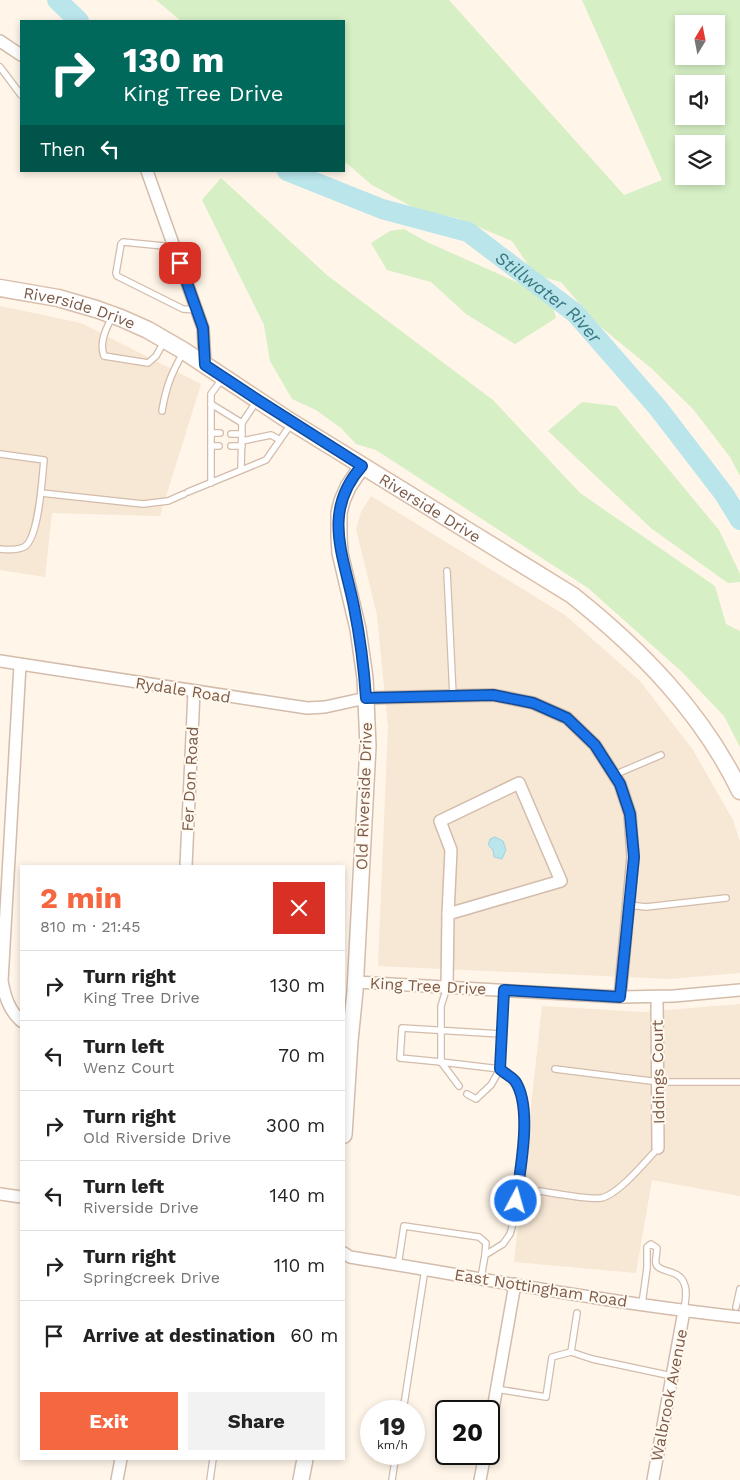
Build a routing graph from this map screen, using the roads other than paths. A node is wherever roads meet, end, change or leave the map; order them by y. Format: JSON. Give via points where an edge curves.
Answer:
{"nodes":[{"id":1,"x":0,"y":41,"type":"edge"},
{"id":2,"x":20,"y":53,"type":"edge"},
{"id":3,"x":0,"y":67,"type":"edge"},
{"id":4,"x":20,"y":94,"type":"edge"},
{"id":5,"x":147,"y":172,"type":"edge"},
{"id":6,"x":174,"y":247,"type":"junction"},
{"id":7,"x":0,"y":288,"type":"edge"},
{"id":8,"x":196,"y":310,"type":"junction"},
{"id":9,"x":113,"y":315,"type":"junction"},
{"id":10,"x":165,"y":340,"type":"junction"},
{"id":11,"x":184,"y":351,"type":"junction"},
{"id":12,"x":205,"y":365,"type":"junction"},
{"id":13,"x":223,"y":377,"type":"junction"},
{"id":14,"x":258,"y":400,"type":"junction"},
{"id":15,"x":211,"y":404,"type":"junction"},
{"id":16,"x":162,"y":411,"type":"dead end"},
{"id":17,"x":292,"y":422,"type":"junction"},
{"id":18,"x":242,"y":423,"type":"junction"},
{"id":19,"x":211,"y":433,"type":"junction"},
{"id":20,"x":220,"y":433,"type":"dead end"},
{"id":21,"x":231,"y":434,"type":"dead end"},
{"id":22,"x":242,"y":440,"type":"junction"},
{"id":23,"x":280,"y":440,"type":"junction"},
{"id":24,"x":211,"y":446,"type":"junction"},
{"id":25,"x":219,"y":446,"type":"dead end"},
{"id":26,"x":231,"y":446,"type":"dead end"},
{"id":27,"x":0,"y":454,"type":"edge"},
{"id":28,"x":362,"y":466,"type":"junction"},
{"id":29,"x":241,"y":470,"type":"junction"},
{"id":30,"x":211,"y":483,"type":"junction"},
{"id":31,"x":41,"y":493,"type":"junction"},
{"id":32,"x":0,"y":549,"type":"edge"},
{"id":33,"x":447,"y":571,"type":"dead end"},
{"id":34,"x":0,"y":661,"type":"edge"},
{"id":35,"x":20,"y":665,"type":"junction"},
{"id":36,"x":194,"y":692,"type":"junction"},
{"id":37,"x":453,"y":696,"type":"junction"},
{"id":38,"x":366,"y":698,"type":"junction"},
{"id":39,"x":661,"y":755,"type":"dead end"},
{"id":40,"x":614,"y":775,"type":"junction"},
{"id":41,"x":740,"y":791,"type":"edge"},
{"id":42,"x":186,"y":865,"type":"edge"},
{"id":43,"x":726,"y":898,"type":"dead end"},
{"id":44,"x":629,"y":904,"type":"junction"},
{"id":45,"x":448,"y":914,"type":"junction"},
{"id":46,"x":356,"y":982,"type":"junction"},
{"id":47,"x":447,"y":987,"type":"junction"},
{"id":48,"x":504,"y":990,"type":"junction"},
{"id":49,"x":740,"y":990,"type":"edge"},
{"id":50,"x":620,"y":997,"type":"junction"},
{"id":51,"x":657,"y":997,"type":"junction"},
{"id":52,"x":20,"y":1020,"type":"edge"},
{"id":53,"x":441,"y":1031,"type":"junction"},
{"id":54,"x":501,"y":1034,"type":"junction"},
{"id":55,"x":441,"y":1062,"type":"junction"},
{"id":56,"x":500,"y":1069,"type":"junction"},
{"id":57,"x":555,"y":1069,"type":"dead end"},
{"id":58,"x":659,"y":1082,"type":"junction"},
{"id":59,"x":740,"y":1082,"type":"edge"},
{"id":60,"x":459,"y":1086,"type":"dead end"},
{"id":61,"x":467,"y":1094,"type":"dead end"},
{"id":62,"x":345,"y":1119,"type":"edge"},
{"id":63,"x":658,"y":1148,"type":"joint"},
{"id":64,"x":540,"y":1191,"type":"dead end"},
{"id":65,"x":0,"y":1194,"type":"edge"},
{"id":66,"x":20,"y":1197,"type":"edge"},
{"id":67,"x":345,"y":1254,"type":"edge"},
{"id":68,"x":485,"y":1255,"type":"junction"},
{"id":69,"x":398,"y":1265,"type":"junction"},
{"id":70,"x":426,"y":1269,"type":"junction"},
{"id":71,"x":482,"y":1278,"type":"junction"},
{"id":72,"x":515,"y":1284,"type":"junction"},
{"id":73,"x":740,"y":1289,"type":"edge"},
{"id":74,"x":642,"y":1304,"type":"junction"},
{"id":75,"x":684,"y":1311,"type":"junction"},
{"id":76,"x":738,"y":1312,"type":"edge"},
{"id":77,"x":577,"y":1313,"type":"dead end"},
{"id":78,"x":571,"y":1352,"type":"junction"},
{"id":79,"x":672,"y":1376,"type":"junction"},
{"id":80,"x":496,"y":1389,"type":"junction"},
{"id":81,"x":405,"y":1400,"type":"edge"},
{"id":82,"x":494,"y":1400,"type":"edge"},
{"id":83,"x":121,"y":1460,"type":"edge"},
{"id":84,"x":213,"y":1460,"type":"edge"},
{"id":85,"x":304,"y":1460,"type":"edge"},
{"id":86,"x":394,"y":1465,"type":"edge"},
{"id":87,"x":483,"y":1465,"type":"edge"},
{"id":88,"x":117,"y":1480,"type":"edge"},
{"id":89,"x":210,"y":1480,"type":"edge"},
{"id":90,"x":301,"y":1480,"type":"edge"},
{"id":91,"x":392,"y":1480,"type":"edge"},
{"id":92,"x":480,"y":1480,"type":"edge"},
{"id":93,"x":653,"y":1480,"type":"edge"}],
"edges":[{"from":1,"to":2,"type":"street"},
{"from":3,"to":4,"type":"lane"},
{"from":5,"to":6,"type":"street"},
{"from":6,"to":8,"type":"street"},
{"from":6,"to":8,"type":"lane","via":[[123,242],[117,276],[183,309]]},
{"from":7,"to":9,"type":"main road","name":"Riverside Drive","via":[[58,298]]},
{"from":8,"to":12,"type":"street","via":[[203,328]]},
{"from":9,"to":10,"type":"main road","name":"Riverside Drive"},
{"from":9,"to":10,"type":"lane","via":[[104,332],[101,349],[104,356],[148,363]]},
{"from":10,"to":11,"type":"main road","name":"Riverside Drive"},
{"from":11,"to":12,"type":"main road","name":"Riverside Drive"},
{"from":11,"to":16,"type":"lane","via":[[170,374]]},
{"from":12,"to":13,"type":"main road","name":"Riverside Drive"},
{"from":13,"to":14,"type":"main road","name":"Riverside Drive"},
{"from":13,"to":15,"type":"lane","via":[[211,394]]},
{"from":14,"to":17,"type":"main road","name":"Riverside Drive"},
{"from":14,"to":18,"type":"lane"},
{"from":15,"to":18,"type":"lane"},
{"from":15,"to":19,"type":"lane"},
{"from":17,"to":23,"type":"lane"},
{"from":17,"to":28,"type":"main road","name":"Riverside Drive"},
{"from":18,"to":22,"type":"lane"},
{"from":19,"to":20,"type":"lane"},
{"from":19,"to":24,"type":"lane"},
{"from":21,"to":22,"type":"lane"},
{"from":22,"to":23,"type":"lane","via":[[271,435]]},
{"from":22,"to":26,"type":"lane"},
{"from":22,"to":29,"type":"lane"},
{"from":23,"to":29,"type":"lane","via":[[266,460]]},
{"from":24,"to":25,"type":"lane"},
{"from":24,"to":30,"type":"lane"},
{"from":27,"to":31,"type":"lane","via":[[44,460]]},
{"from":28,"to":38,"type":"street","name":"Old Riverside Drive","via":[[342,501],[339,537],[358,629]]},
{"from":28,"to":41,"type":"main road","name":"Riverside Drive","via":[[572,595],[599,617],[642,656],[680,698]]},
{"from":29,"to":30,"type":"lane"},
{"from":30,"to":31,"type":"lane","via":[[168,501],[143,504]]},
{"from":31,"to":32,"type":"lane","via":[[33,537],[24,547]]},
{"from":33,"to":37,"type":"lane"},
{"from":34,"to":35,"type":"street","name":"Rydale Road"},
{"from":35,"to":36,"type":"street","name":"Rydale Road"},
{"from":35,"to":52,"type":"street","via":[[2,981],[7,1002]]},
{"from":36,"to":38,"type":"street","name":"Rydale Road","via":[[306,708]]},
{"from":36,"to":42,"type":"street","name":"Fer Don Road"},
{"from":37,"to":38,"type":"street","name":"Rydale Road"},
{"from":37,"to":40,"type":"street","name":"Rydale Road","via":[[493,695],[533,703],[567,718],[595,745]]},
{"from":38,"to":46,"type":"street","name":"Old Riverside Drive","via":[[368,746]]},
{"from":39,"to":40,"type":"lane"},
{"from":40,"to":44,"type":"street","name":"Rydale Road","via":[[630,814],[634,857]]},
{"from":43,"to":44,"type":"lane","via":[[646,907]]},
{"from":44,"to":50,"type":"street","name":"Rydale Road"},
{"from":45,"to":45,"type":"street","via":[[451,850],[440,821],[519,783],[560,881]]},
{"from":45,"to":47,"type":"street"},
{"from":46,"to":47,"type":"street","name":"King Tree Drive"},
{"from":46,"to":62,"type":"street","name":"Old Riverside Drive"},
{"from":47,"to":48,"type":"street","name":"King Tree Drive"},
{"from":47,"to":53,"type":"lane","via":[[441,1006]]},
{"from":48,"to":50,"type":"street","name":"King Tree Drive"},
{"from":48,"to":54,"type":"lane"},
{"from":49,"to":51,"type":"street","name":"King Tree Drive"},
{"from":50,"to":51,"type":"street","name":"King Tree Drive"},
{"from":51,"to":58,"type":"street","name":"Iddings Court"},
{"from":53,"to":54,"type":"lane"},
{"from":53,"to":55,"type":"lane"},
{"from":53,"to":55,"type":"lane","via":[[402,1028],[400,1058]]},
{"from":54,"to":56,"type":"lane"},
{"from":55,"to":56,"type":"lane"},
{"from":55,"to":60,"type":"lane"},
{"from":56,"to":61,"type":"lane","via":[[492,1086],[476,1099]]},
{"from":56,"to":68,"type":"lane","via":[[515,1081],[523,1099],[525,1117],[515,1218],[503,1244]]},
{"from":57,"to":58,"type":"lane"},
{"from":58,"to":59,"type":"lane"},
{"from":58,"to":63,"type":"street","name":"Iddings Court"},
{"from":63,"to":64,"type":"lane","via":[[609,1196],[599,1199]]},
{"from":65,"to":66,"type":"street"},
{"from":67,"to":69,"type":"street","name":"East Nottingham Road"},
{"from":68,"to":69,"type":"lane","via":[[486,1244],[479,1237],[404,1226]]},
{"from":68,"to":71,"type":"lane"},
{"from":69,"to":70,"type":"street","name":"East Nottingham Road"},
{"from":70,"to":71,"type":"street","name":"East Nottingham Road"},
{"from":70,"to":81,"type":"lane"},
{"from":71,"to":72,"type":"street","name":"East Nottingham Road"},
{"from":72,"to":74,"type":"street","name":"East Nottingham Road"},
{"from":72,"to":80,"type":"street"},
{"from":73,"to":76,"type":"lane"},
{"from":74,"to":75,"type":"street","name":"East Nottingham Road"},
{"from":74,"to":75,"type":"lane","via":[[646,1253],[650,1244],[657,1248],[656,1264],[659,1268],[676,1273],[685,1284]]},
{"from":75,"to":76,"type":"street","name":"East Nottingham Road"},
{"from":75,"to":79,"type":"street","name":"Walbrook Avenue"},
{"from":77,"to":78,"type":"lane"},
{"from":78,"to":79,"type":"lane"},
{"from":78,"to":80,"type":"lane","via":[[552,1357],[546,1397]]},
{"from":79,"to":93,"type":"street","name":"Walbrook Avenue"},
{"from":80,"to":82,"type":"street"},
{"from":83,"to":88,"type":"street"},
{"from":84,"to":89,"type":"lane"},
{"from":85,"to":90,"type":"street"},
{"from":86,"to":91,"type":"lane"},
{"from":87,"to":92,"type":"street"}]}
